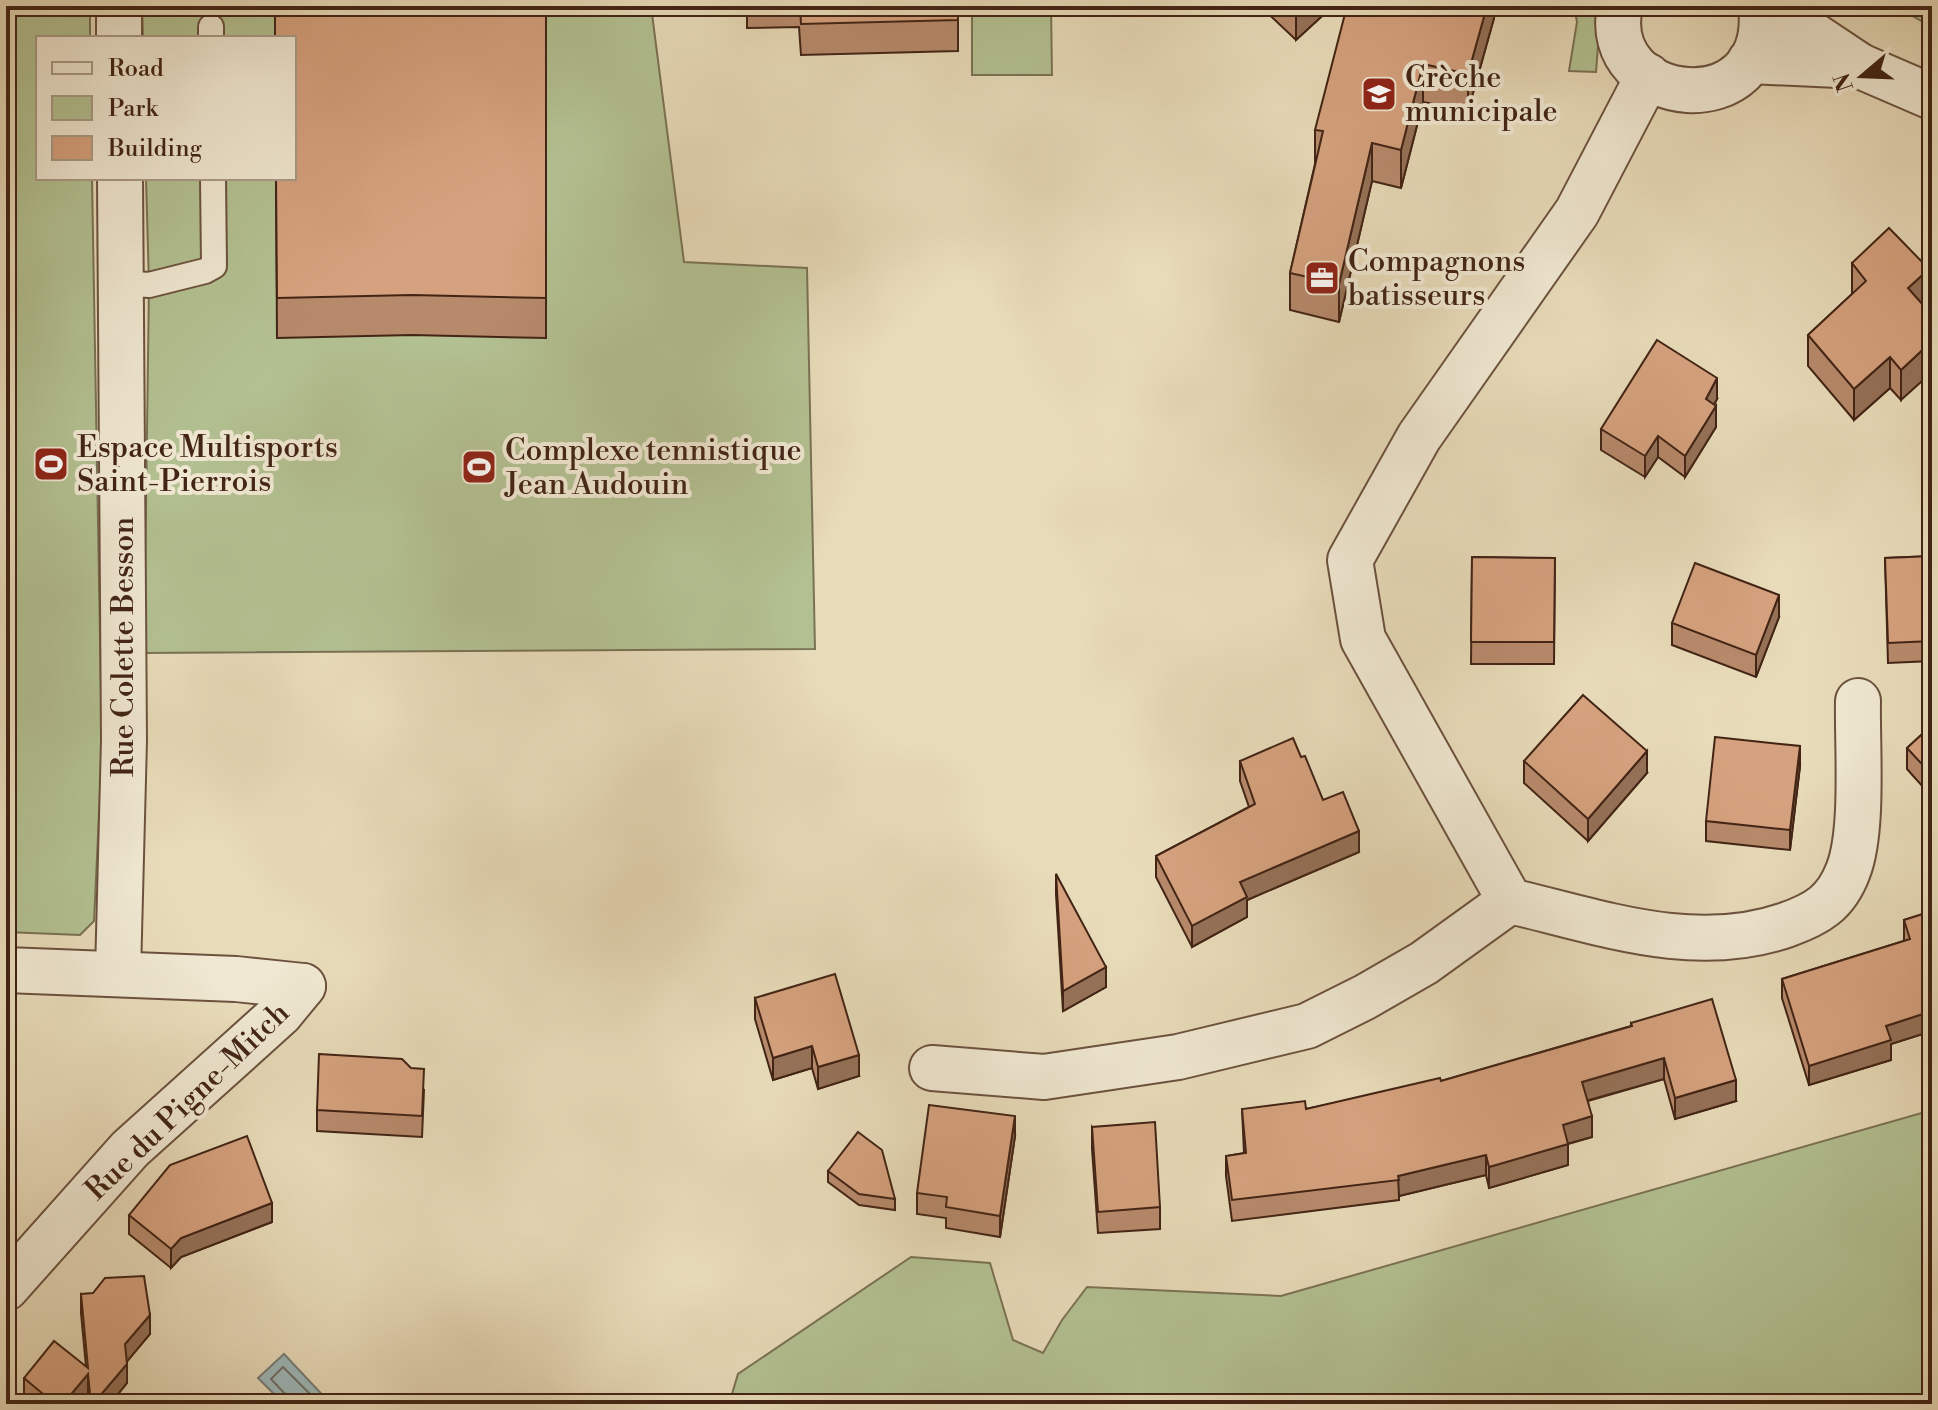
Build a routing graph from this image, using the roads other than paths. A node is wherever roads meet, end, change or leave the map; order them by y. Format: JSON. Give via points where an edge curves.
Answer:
{"nodes":[{"id":1,"x":119,"y":6,"type":"edge"},
{"id":2,"x":1620,"y":6,"type":"edge"},
{"id":3,"x":1761,"y":6,"type":"edge"},
{"id":4,"x":1770,"y":6,"type":"edge"},
{"id":5,"x":119,"y":36,"type":"edge"},
{"id":6,"x":1750,"y":61,"type":"junction"},
{"id":7,"x":1860,"y":66,"type":"junction"},
{"id":8,"x":1648,"y":76,"type":"junction"},
{"id":9,"x":1932,"y":97,"type":"edge"},
{"id":10,"x":120,"y":180,"type":"edge"},
{"id":11,"x":213,"y":180,"type":"edge"},
{"id":12,"x":121,"y":283,"type":"junction"},
{"id":13,"x":1858,"y":701,"type":"dead end"},
{"id":14,"x":1510,"y":901,"type":"junction"},
{"id":15,"x":6,"y":970,"type":"edge"},
{"id":16,"x":118,"y":973,"type":"junction"},
{"id":17,"x":932,"y":1068,"type":"dead end"},
{"id":18,"x":6,"y":1288,"type":"edge"}],
"edges":[{"from":1,"to":5,"type":"street"},
{"from":2,"to":8,"type":"street","via":[[1625,49]]},
{"from":3,"to":6,"type":"street","via":[[1759,42]]},
{"from":4,"to":7,"type":"street"},
{"from":6,"to":7,"type":"street"},
{"from":6,"to":8,"type":"street","via":[[1727,82],[1696,92],[1674,90]]},
{"from":7,"to":9,"type":"street"},
{"from":8,"to":14,"type":"street","via":[[1577,212],[1419,437],[1350,560],[1363,639]]},
{"from":10,"to":12,"type":"street","name":"Rue Colette Besson"},
{"from":11,"to":12,"type":"lane","via":[[214,266],[149,285]]},
{"from":12,"to":16,"type":"street","name":"Rue Colette Besson","via":[[124,740]]},
{"from":13,"to":14,"type":"street","via":[[1856,836],[1848,870],[1832,901],[1803,919],[1747,935],[1682,939]]},
{"from":14,"to":17,"type":"street","via":[[1424,963],[1307,1026],[1178,1057],[1044,1077]]},
{"from":15,"to":16,"type":"street"},
{"from":16,"to":18,"type":"street","name":"Rue du Pigne-Mitch","via":[[303,986],[280,1014],[130,1149]]}]}
